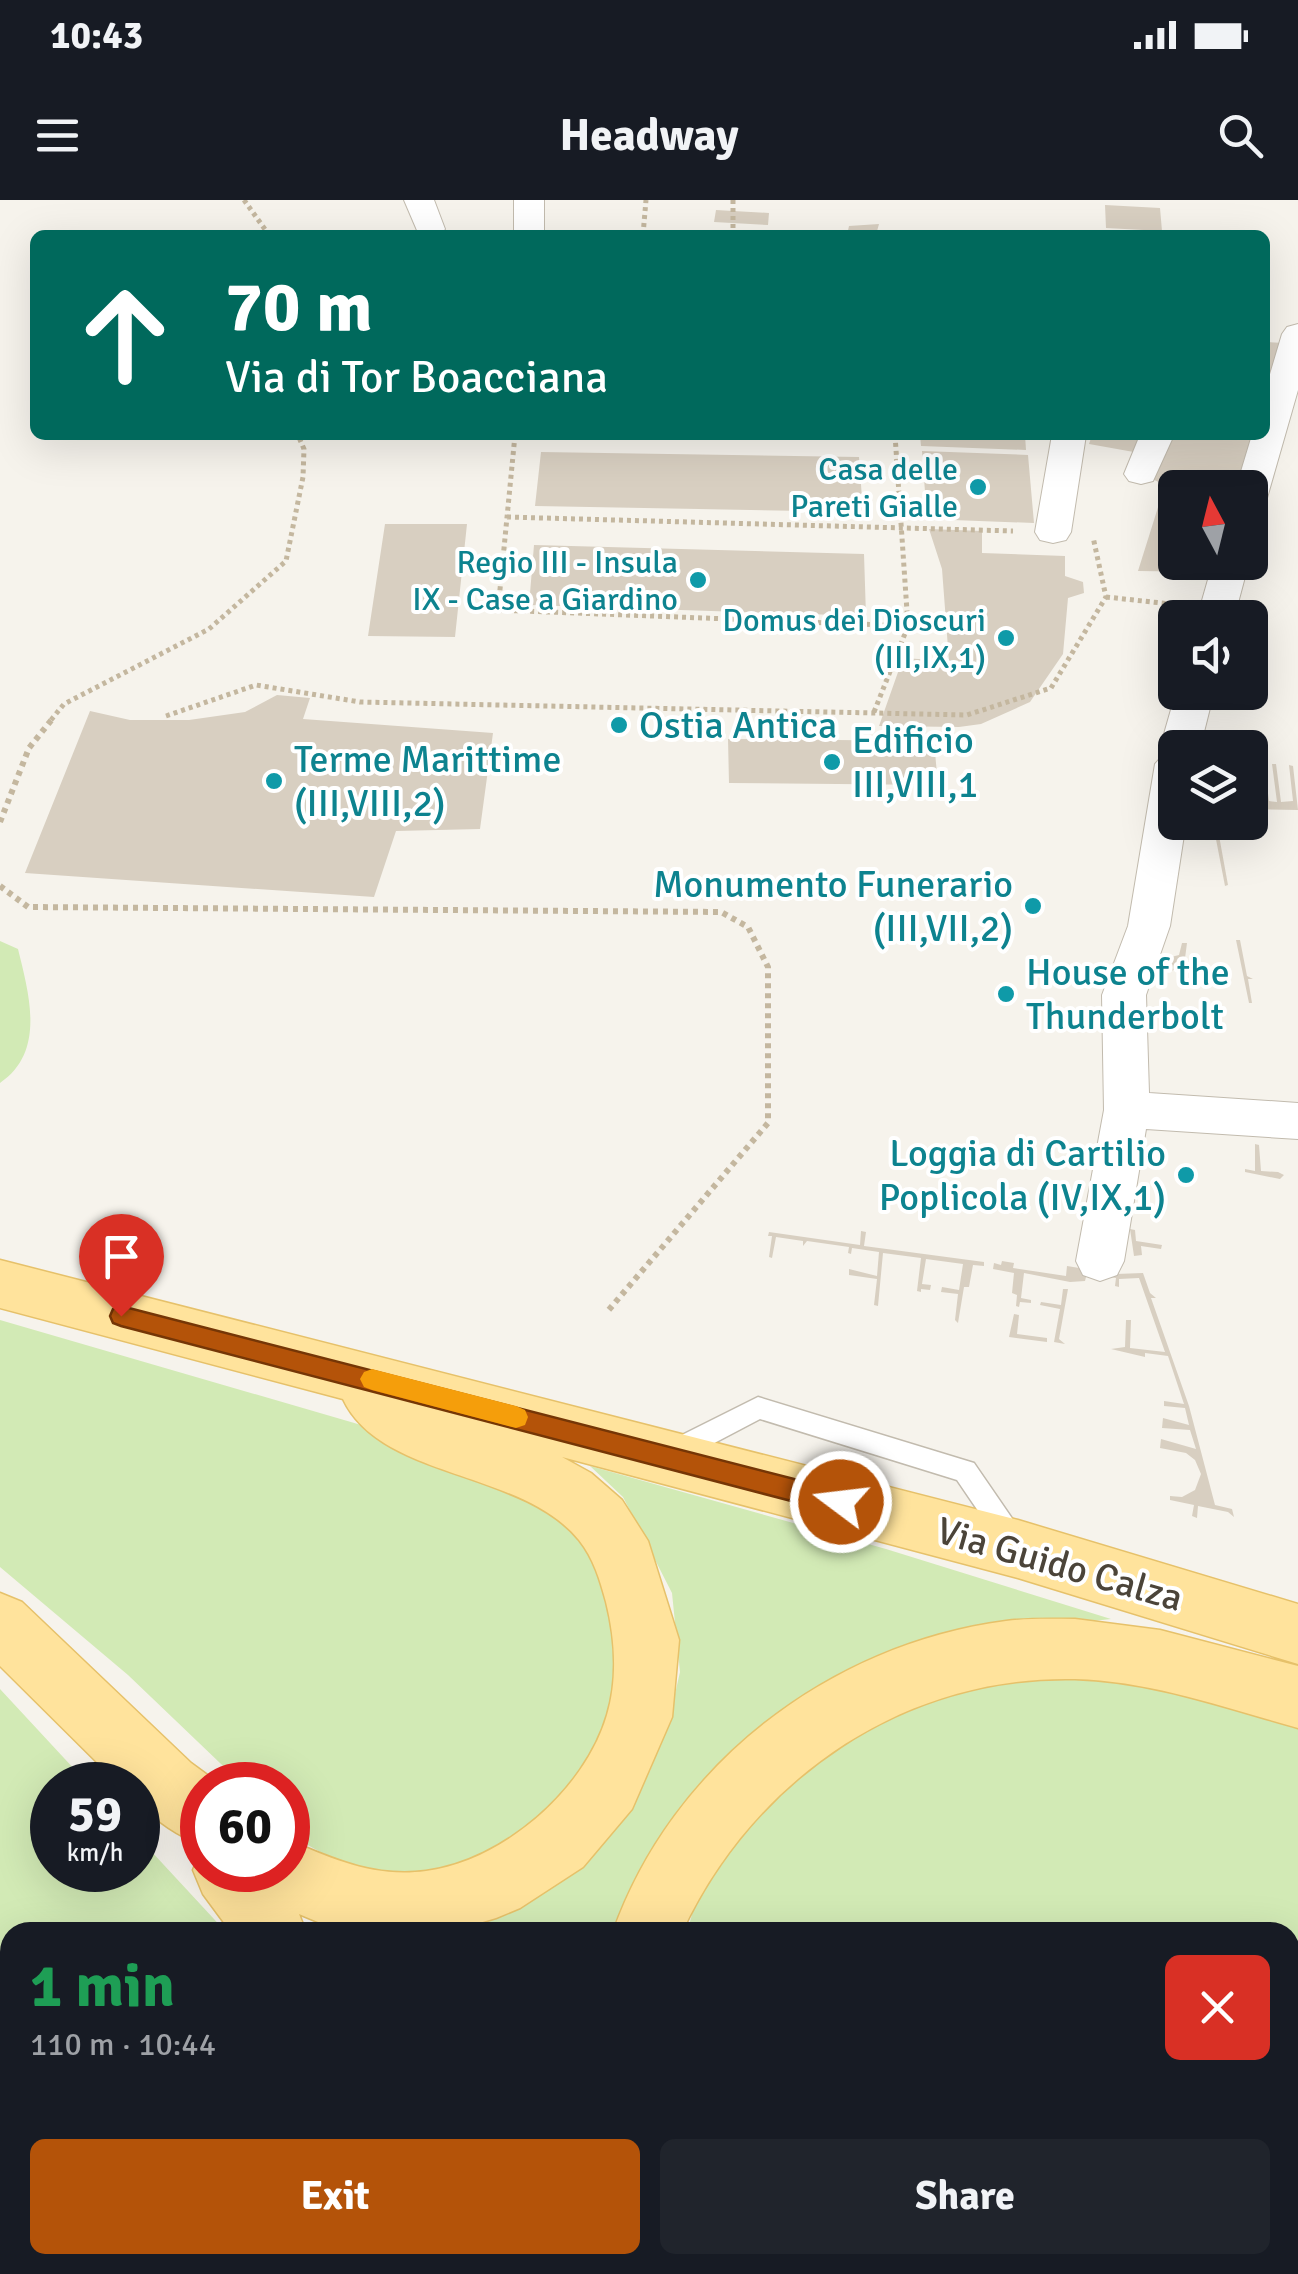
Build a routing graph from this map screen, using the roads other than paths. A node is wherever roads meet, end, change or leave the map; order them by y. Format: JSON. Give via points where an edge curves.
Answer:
{"nodes":[{"id":1,"x":419,"y":200,"type":"edge"},
{"id":2,"x":529,"y":200,"type":"edge"},
{"id":3,"x":430,"y":229,"type":"dead end"},
{"id":4,"x":529,"y":230,"type":"edge"},
{"id":5,"x":1270,"y":335,"type":"edge"},
{"id":6,"x":1298,"y":336,"type":"edge"},
{"id":7,"x":1270,"y":430,"type":"edge"},
{"id":8,"x":1069,"y":440,"type":"edge"},
{"id":9,"x":1154,"y":440,"type":"edge"},
{"id":10,"x":1267,"y":440,"type":"edge"},
{"id":11,"x":1258,"y":470,"type":"edge"},
{"id":12,"x":1141,"y":474,"type":"dead end"},
{"id":13,"x":1054,"y":532,"type":"road end"},
{"id":14,"x":1162,"y":840,"type":"edge"},
{"id":15,"x":1127,"y":1110,"type":"junction"},
{"id":16,"x":1298,"y":1121,"type":"edge"},
{"id":17,"x":1100,"y":1261,"type":"dead end"},
{"id":18,"x":0,"y":1284,"type":"edge"},
{"id":19,"x":357,"y":1376,"type":"junction"},
{"id":20,"x":0,"y":1623,"type":"edge"},
{"id":21,"x":1298,"y":1634,"type":"edge"},
{"id":22,"x":1298,"y":1697,"type":"edge"},
{"id":23,"x":180,"y":1800,"type":"edge"},
{"id":24,"x":310,"y":1886,"type":"edge"},
{"id":25,"x":242,"y":1892,"type":"edge"},
{"id":26,"x":265,"y":1922,"type":"edge"},
{"id":27,"x":652,"y":1922,"type":"edge"}],
"edges":[{"from":1,"to":3,"type":"street"},
{"from":2,"to":4,"type":"street"},
{"from":5,"to":6,"type":"street"},
{"from":6,"to":7,"type":"street"},
{"from":8,"to":13,"type":"street"},
{"from":9,"to":12,"type":"street"},
{"from":10,"to":11,"type":"street"},
{"from":14,"to":15,"type":"street","via":[[1148,926],[1124,995]]},
{"from":15,"to":16,"type":"street"},
{"from":15,"to":17,"type":"street"},
{"from":18,"to":19,"type":"main road","name":"Via Guido Calza"},
{"from":19,"to":21,"type":"main road","name":"Via Guido Calza","via":[[1018,1549]]},
{"from":19,"to":24,"type":"main road","via":[[403,1421],[548,1476],[584,1504],[631,1574],[646,1622],[648,1684],[628,1755],[598,1804],[545,1854],[497,1882],[436,1902],[387,1906],[330,1897]]},
{"from":20,"to":23,"type":"main road"},
{"from":22,"to":27,"type":"main road","via":[[1133,1655],[1073,1648],[996,1654],[915,1674],[817,1726],[724,1801],[681,1857]]},
{"from":25,"to":26,"type":"main road"}]}
